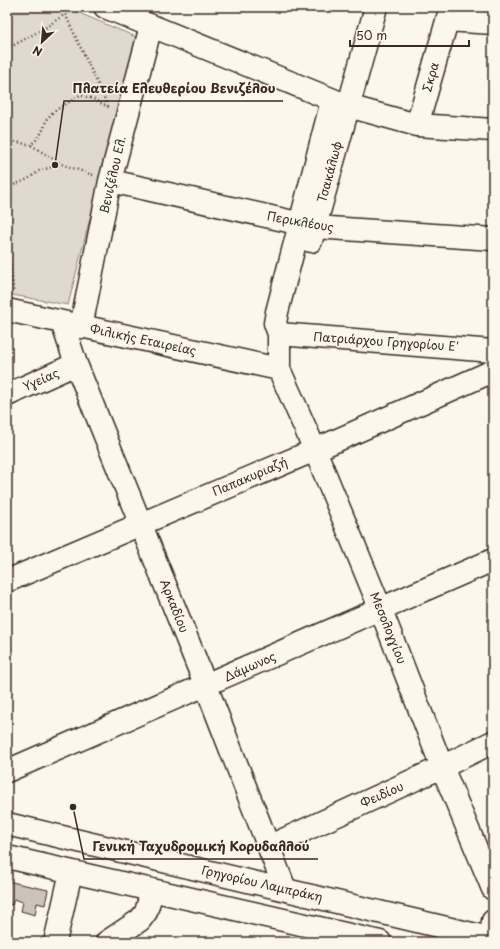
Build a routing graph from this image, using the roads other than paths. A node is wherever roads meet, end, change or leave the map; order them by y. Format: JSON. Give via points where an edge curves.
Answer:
{"nodes":[{"id":1,"x":105,"y":7,"type":"edge"},
{"id":2,"x":376,"y":7,"type":"edge"},
{"id":3,"x":449,"y":14,"type":"edge"},
{"id":4,"x":493,"y":23,"type":"edge"},
{"id":5,"x":151,"y":26,"type":"junction"},
{"id":6,"x":340,"y":104,"type":"junction"},
{"id":7,"x":418,"y":124,"type":"junction"},
{"id":8,"x":493,"y":130,"type":"edge"},
{"id":9,"x":110,"y":181,"type":"junction"},
{"id":10,"x":307,"y":225,"type":"junction"},
{"id":11,"x":493,"y":239,"type":"edge"},
{"id":12,"x":11,"y":302,"type":"edge"},
{"id":13,"x":71,"y":324,"type":"junction"},
{"id":14,"x":279,"y":334,"type":"junction"},
{"id":15,"x":493,"y":351,"type":"edge"},
{"id":16,"x":76,"y":364,"type":"junction"},
{"id":17,"x":279,"y":369,"type":"junction"},
{"id":18,"x":493,"y":371,"type":"edge"},
{"id":19,"x":7,"y":395,"type":"edge"},
{"id":20,"x":315,"y":450,"type":"junction"},
{"id":21,"x":141,"y":523,"type":"junction"},
{"id":22,"x":493,"y":560,"type":"edge"},
{"id":23,"x":7,"y":582,"type":"edge"},
{"id":24,"x":381,"y":610,"type":"junction"},
{"id":25,"x":206,"y":686,"type":"junction"},
{"id":26,"x":493,"y":742,"type":"edge"},
{"id":27,"x":442,"y":767,"type":"junction"},
{"id":28,"x":7,"y":771,"type":"edge"},
{"id":29,"x":7,"y":824,"type":"edge"},
{"id":30,"x":270,"y":846,"type":"junction"},
{"id":31,"x":7,"y":857,"type":"edge"},
{"id":32,"x":71,"y":872,"type":"junction"},
{"id":33,"x":285,"y":889,"type":"junction"},
{"id":34,"x":493,"y":889,"type":"edge"},
{"id":35,"x":152,"y":891,"type":"junction"},
{"id":36,"x":314,"y":935,"type":"edge"},
{"id":37,"x":492,"y":936,"type":"edge"},
{"id":38,"x":56,"y":942,"type":"edge"},
{"id":39,"x":107,"y":942,"type":"edge"},
{"id":40,"x":380,"y":942,"type":"edge"}],
"edges":[{"from":1,"to":5,"type":"street"},
{"from":2,"to":6,"type":"street","name":"Τσακάλωφ"},
{"from":3,"to":4,"type":"street"},
{"from":3,"to":7,"type":"street","name":"Σκρα"},
{"from":5,"to":6,"type":"street"},
{"from":5,"to":9,"type":"street","name":"Βενιζέλου Ελ."},
{"from":6,"to":7,"type":"street"},
{"from":6,"to":10,"type":"street","name":"Τσακάλωφ"},
{"from":7,"to":8,"type":"street"},
{"from":9,"to":10,"type":"street","name":"Περικλέους"},
{"from":9,"to":13,"type":"street","name":"Βενιζέλου Ελ."},
{"from":10,"to":11,"type":"street","name":"Περικλέους"},
{"from":10,"to":14,"type":"street","name":"Τσακάλωφ","via":[[290,316],[287,326]]},
{"from":12,"to":13,"type":"street","name":"Φιλικής Εταιρείας"},
{"from":13,"to":16,"type":"street","name":"Αρκαδίου"},
{"from":13,"to":17,"type":"street","name":"Φιλικής Εταιρείας"},
{"from":14,"to":15,"type":"street","name":"Πατριάρχου Γρηγορίου Ε'"},
{"from":14,"to":17,"type":"street"},
{"from":16,"to":19,"type":"street","name":"Υγείας"},
{"from":16,"to":21,"type":"street","name":"Αρκαδίου"},
{"from":17,"to":20,"type":"street","name":"Μεσολογγίου"},
{"from":18,"to":20,"type":"street","name":"Παπακυριαζή"},
{"from":20,"to":21,"type":"street","name":"Παπακυριαζή"},
{"from":20,"to":24,"type":"street","name":"Μεσολογγίου"},
{"from":21,"to":23,"type":"street","name":"Παπακυριαζή"},
{"from":21,"to":25,"type":"street","name":"Αρκαδίου"},
{"from":22,"to":24,"type":"street","name":"Δάμωνος"},
{"from":24,"to":25,"type":"street","name":"Δάμωνος"},
{"from":24,"to":27,"type":"street","name":"Μεσολογγίου"},
{"from":25,"to":28,"type":"street","name":"Δάμωνος"},
{"from":25,"to":30,"type":"street","name":"Αρκαδίου"},
{"from":26,"to":27,"type":"street","name":"Φειδίου"},
{"from":27,"to":30,"type":"street","name":"Φειδίου"},
{"from":27,"to":34,"type":"street","name":"Μεσολογγίου"},
{"from":29,"to":33,"type":"street","name":"Γρηγορίου Λαμπράκη"},
{"from":30,"to":33,"type":"street","name":"Αρκαδίου"},
{"from":31,"to":32,"type":"street"},
{"from":32,"to":35,"type":"street"},
{"from":32,"to":38,"type":"street"},
{"from":33,"to":37,"type":"street","name":"Γρηγορίου Λαμπράκη"},
{"from":35,"to":36,"type":"street"},
{"from":35,"to":39,"type":"street","via":[[146,912],[140,920]]},
{"from":36,"to":40,"type":"street"}]}
